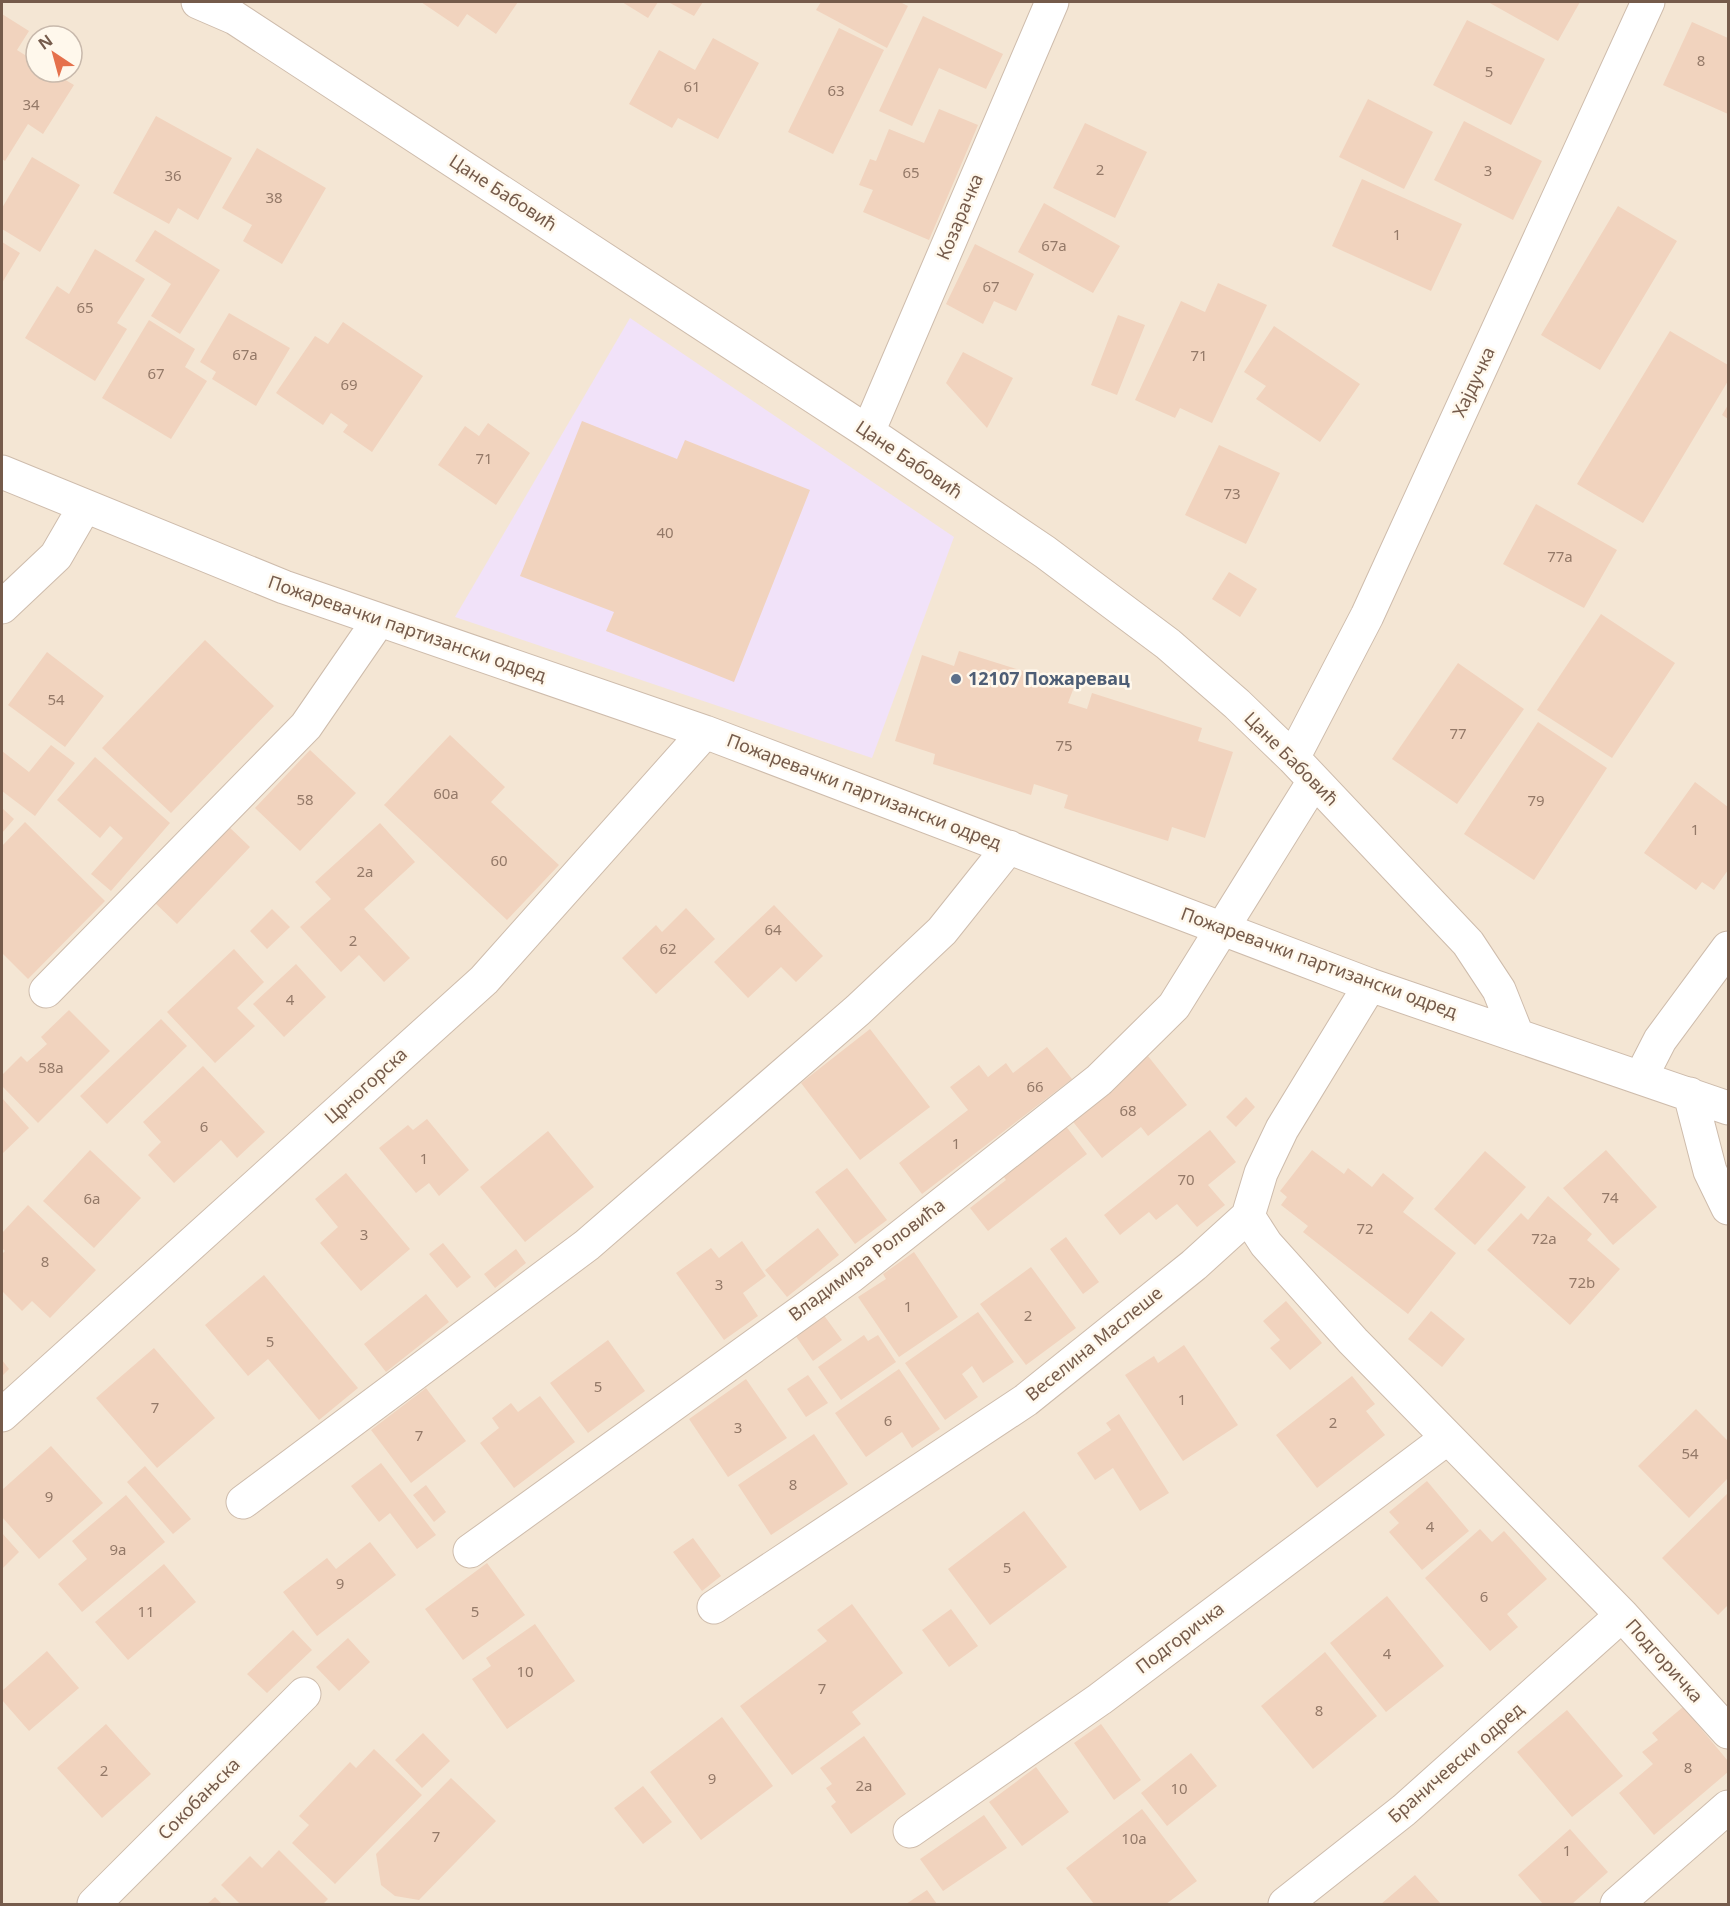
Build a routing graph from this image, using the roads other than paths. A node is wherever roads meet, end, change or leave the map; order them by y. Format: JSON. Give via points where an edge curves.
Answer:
{"nodes":[{"id":1,"x":198,"y":2,"type":"edge"},
{"id":2,"x":1052,"y":2,"type":"edge"},
{"id":3,"x":1648,"y":2,"type":"edge"},
{"id":4,"x":868,"y":432,"type":"junction"},
{"id":5,"x":2,"y":472,"type":"edge"},
{"id":6,"x":85,"y":506,"type":"junction"},
{"id":7,"x":2,"y":607,"type":"edge"},
{"id":8,"x":379,"y":620,"type":"junction"},
{"id":9,"x":705,"y":732,"type":"junction"},
{"id":10,"x":1303,"y":770,"type":"junction"},
{"id":11,"x":1009,"y":847,"type":"junction"},
{"id":12,"x":1222,"y":926,"type":"junction"},
{"id":13,"x":1728,"y":948,"type":"edge"},
{"id":14,"x":1370,"y":985,"type":"junction"},
{"id":15,"x":46,"y":991,"type":"dead end"},
{"id":16,"x":1517,"y":1035,"type":"junction"},
{"id":17,"x":1641,"y":1077,"type":"junction"},
{"id":18,"x":1690,"y":1094,"type":"junction"},
{"id":19,"x":1728,"y":1108,"type":"edge"},
{"id":20,"x":1728,"y":1208,"type":"edge"},
{"id":21,"x":1248,"y":1216,"type":"junction"},
{"id":22,"x":2,"y":1415,"type":"edge"},
{"id":23,"x":1446,"y":1439,"type":"junction"},
{"id":24,"x":243,"y":1502,"type":"dead end"},
{"id":25,"x":470,"y":1551,"type":"dead end"},
{"id":26,"x":714,"y":1608,"type":"dead end"},
{"id":27,"x":1622,"y":1615,"type":"junction"},
{"id":28,"x":304,"y":1694,"type":"dead end"},
{"id":29,"x":1728,"y":1732,"type":"edge"},
{"id":30,"x":1728,"y":1807,"type":"edge"},
{"id":31,"x":910,"y":1831,"type":"dead end"},
{"id":32,"x":94,"y":1905,"type":"edge"},
{"id":33,"x":1285,"y":1905,"type":"edge"},
{"id":34,"x":1617,"y":1905,"type":"edge"}],
"edges":[{"from":1,"to":4,"type":"street","name":"Цане Бабовић","via":[[235,18]]},
{"from":2,"to":4,"type":"street","name":"Козарачка"},
{"from":3,"to":10,"type":"street","name":"Хајдучка","via":[[1367,616]]},
{"from":4,"to":10,"type":"street","name":"Цане Бабовић","via":[[1045,552],[1168,644],[1237,704]]},
{"from":5,"to":6,"type":"street","name":"Пожаревачки партизански одред"},
{"from":6,"to":7,"type":"street","via":[[56,556]]},
{"from":6,"to":8,"type":"street","name":"Пожаревачки партизански одред","via":[[284,587]]},
{"from":8,"to":9,"type":"street","name":"Пожаревачки партизански одред"},
{"from":8,"to":15,"type":"street","via":[[306,726]]},
{"from":9,"to":11,"type":"street","name":"Пожаревачки партизански одред"},
{"from":9,"to":22,"type":"street","name":"Црногорска","via":[[484,980]]},
{"from":10,"to":12,"type":"street","name":"Хајдучка"},
{"from":10,"to":16,"type":"street","name":"Цане Бабовић","via":[[1468,943],[1499,990]]},
{"from":11,"to":12,"type":"street","name":"Пожаревачки партизански одред"},
{"from":11,"to":24,"type":"street","via":[[942,931],[858,1010],[587,1245]]},
{"from":12,"to":14,"type":"street","name":"Пожаревачки партизански одред"},
{"from":12,"to":25,"type":"street","name":"Владимира Роловића","via":[[1174,1006],[1099,1080],[851,1276]]},
{"from":13,"to":17,"type":"street","via":[[1660,1040]]},
{"from":14,"to":16,"type":"street","name":"Пожаревачки партизански одред"},
{"from":14,"to":21,"type":"street","via":[[1282,1129],[1261,1173]]},
{"from":16,"to":17,"type":"street","name":"Пожаревачки партизански одред"},
{"from":17,"to":18,"type":"street","name":"Пожаревачки партизански одред"},
{"from":18,"to":19,"type":"street","name":"Пожаревачки партизански одред"},
{"from":18,"to":20,"type":"street","via":[[1710,1171]]},
{"from":21,"to":23,"type":"street","name":"Подгоричка","via":[[1282,1262]]},
{"from":21,"to":26,"type":"street","name":"Веселина Маслеше","via":[[1194,1265],[1026,1400]]},
{"from":23,"to":27,"type":"street","name":"Подгоричка"},
{"from":23,"to":31,"type":"street","name":"Подгоричка","via":[[1100,1699]]},
{"from":27,"to":29,"type":"street","name":"Подгоричка"},
{"from":27,"to":33,"type":"street","name":"Браничевски одред","via":[[1404,1810]]},
{"from":28,"to":32,"type":"street","name":"Сокобањска"},
{"from":30,"to":34,"type":"street"}]}
